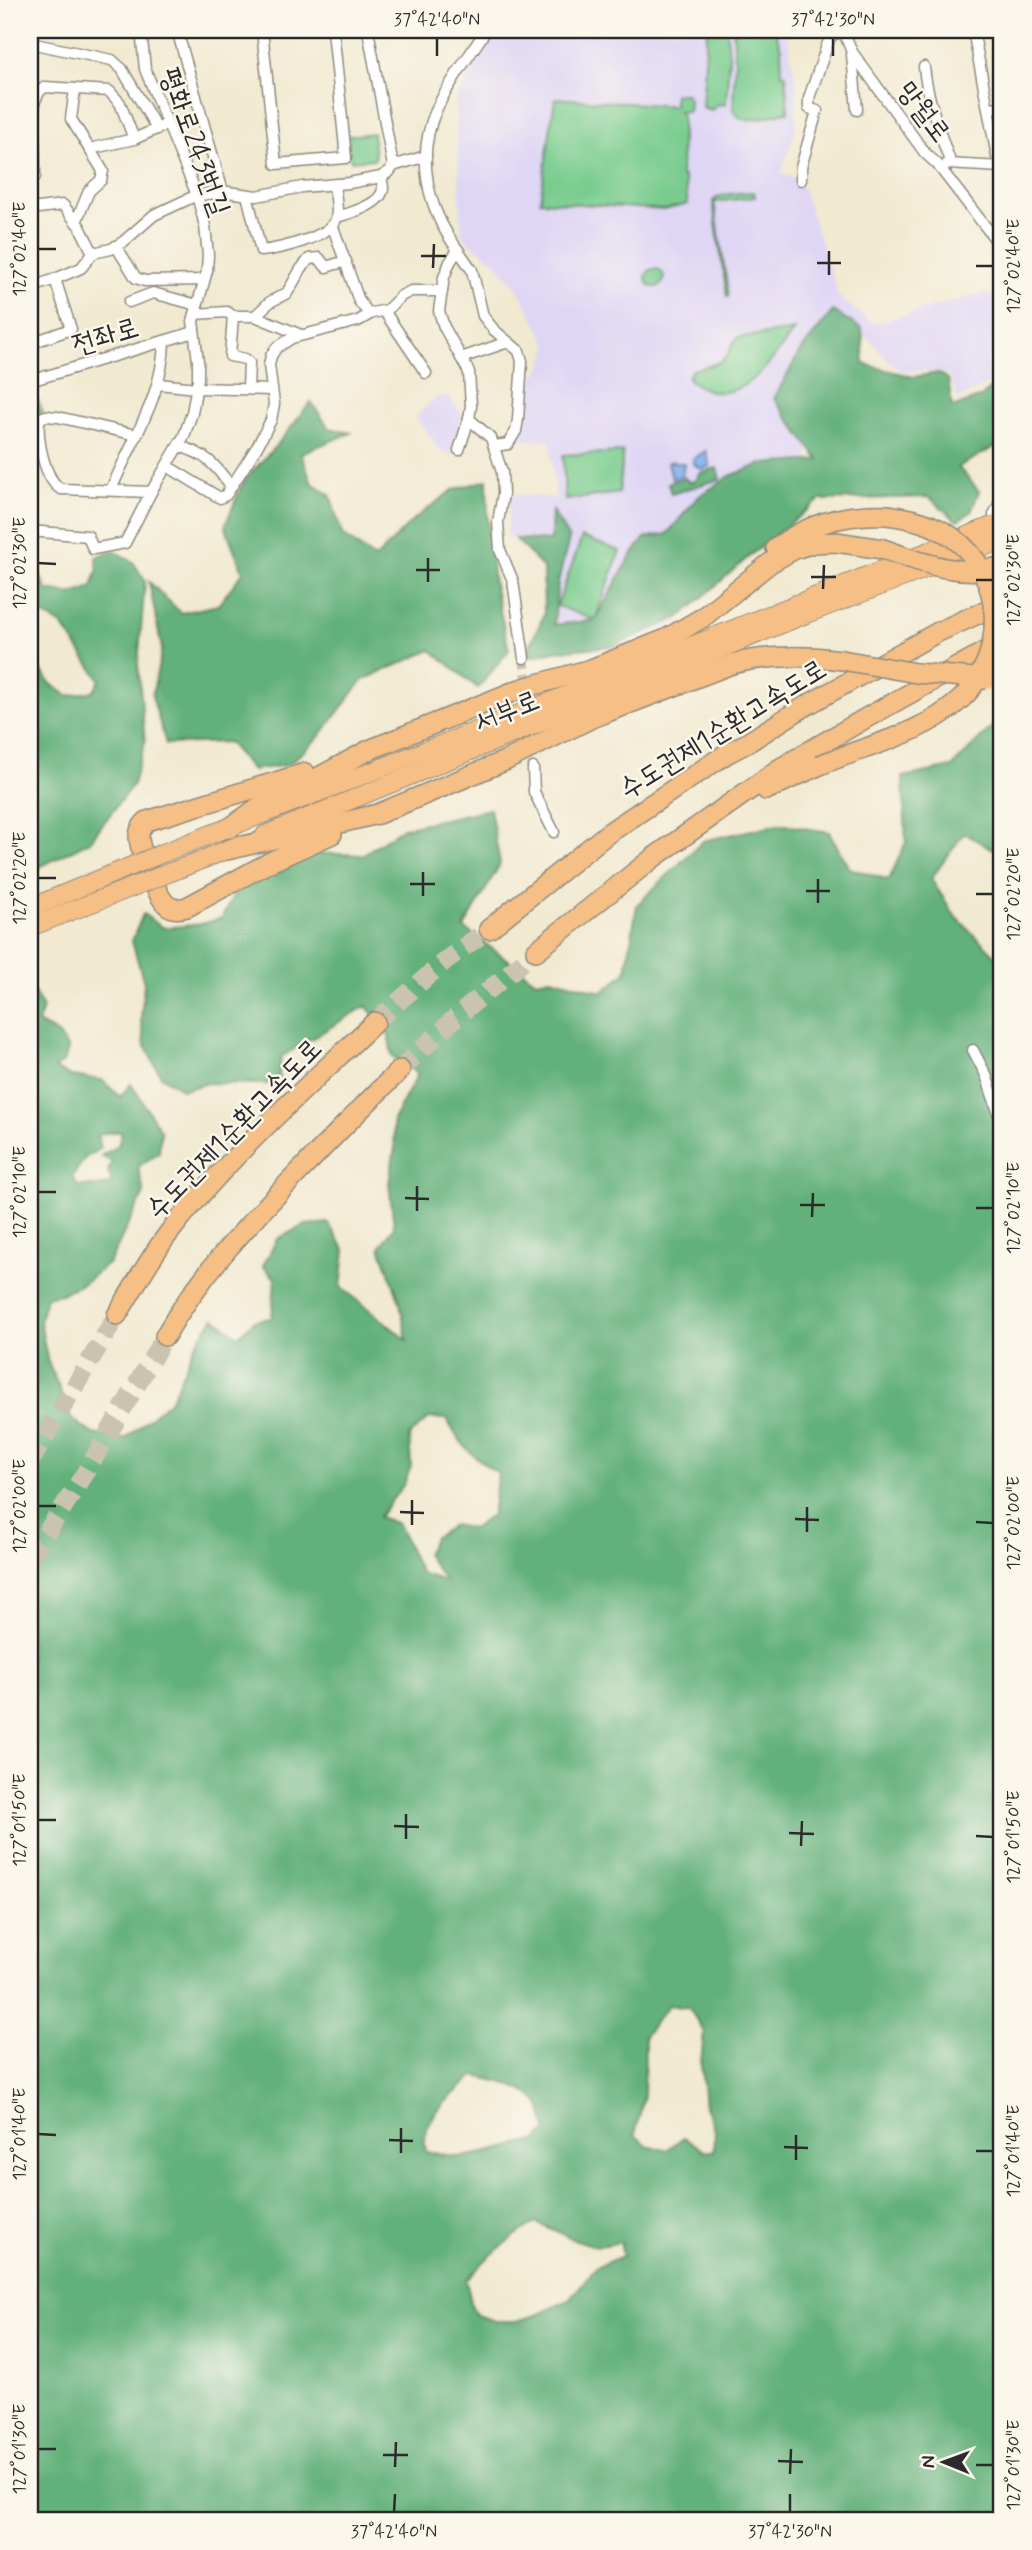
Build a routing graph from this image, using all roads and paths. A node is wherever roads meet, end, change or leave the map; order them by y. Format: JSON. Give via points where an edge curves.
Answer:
{"nodes":[{"id":1,"x":141,"y":30,"type":"edge"},
{"id":2,"x":177,"y":30,"type":"edge"},
{"id":3,"x":262,"y":30,"type":"edge"},
{"id":4,"x":333,"y":30,"type":"edge"},
{"id":5,"x":368,"y":30,"type":"edge"},
{"id":6,"x":486,"y":30,"type":"edge"},
{"id":7,"x":842,"y":30,"type":"edge"},
{"id":8,"x":974,"y":30,"type":"edge"},
{"id":9,"x":30,"y":43,"type":"edge"},
{"id":10,"x":852,"y":52,"type":"junction"},
{"id":11,"x":924,"y":67,"type":"dead end"},
{"id":12,"x":75,"y":89,"type":"junction"},
{"id":13,"x":32,"y":104,"type":"edge"},
{"id":14,"x":1002,"y":107,"type":"edge"},
{"id":15,"x":988,"y":108,"type":"junction"},
{"id":16,"x":857,"y":110,"type":"dead end"},
{"id":17,"x":169,"y":124,"type":"junction"},
{"id":18,"x":157,"y":129,"type":"junction"},
{"id":19,"x":134,"y":139,"type":"junction"},
{"id":20,"x":89,"y":149,"type":"junction"},
{"id":21,"x":426,"y":156,"type":"junction"},
{"id":22,"x":937,"y":164,"type":"junction"},
{"id":23,"x":951,"y":164,"type":"junction"},
{"id":24,"x":393,"y":166,"type":"junction"},
{"id":25,"x":1001,"y":167,"type":"edge"},
{"id":26,"x":30,"y":177,"type":"edge"},
{"id":27,"x":381,"y":177,"type":"junction"},
{"id":28,"x":800,"y":180,"type":"dead end"},
{"id":29,"x":334,"y":185,"type":"junction"},
{"id":30,"x":223,"y":192,"type":"junction"},
{"id":31,"x":197,"y":195,"type":"junction"},
{"id":32,"x":247,"y":195,"type":"junction"},
{"id":33,"x":30,"y":209,"type":"edge"},
{"id":34,"x":76,"y":222,"type":"junction"},
{"id":35,"x":335,"y":222,"type":"junction"},
{"id":36,"x":116,"y":246,"type":"junction"},
{"id":37,"x":1002,"y":248,"type":"edge"},
{"id":38,"x":458,"y":250,"type":"junction"},
{"id":39,"x":93,"y":253,"type":"junction"},
{"id":40,"x":346,"y":261,"type":"junction"},
{"id":41,"x":30,"y":264,"type":"edge"},
{"id":42,"x":55,"y":279,"type":"junction"},
{"id":43,"x":204,"y":281,"type":"junction"},
{"id":44,"x":442,"y":291,"type":"junction"},
{"id":45,"x":129,"y":302,"type":"dead end"},
{"id":46,"x":196,"y":309,"type":"junction"},
{"id":47,"x":384,"y":311,"type":"junction"},
{"id":48,"x":369,"y":314,"type":"junction"},
{"id":49,"x":233,"y":316,"type":"junction"},
{"id":50,"x":255,"y":316,"type":"junction"},
{"id":51,"x":30,"y":332,"type":"edge"},
{"id":52,"x":194,"y":332,"type":"junction"},
{"id":53,"x":302,"y":335,"type":"junction"},
{"id":54,"x":164,"y":341,"type":"junction"},
{"id":55,"x":508,"y":342,"type":"junction"},
{"id":56,"x":461,"y":358,"type":"junction"},
{"id":57,"x":426,"y":373,"type":"dead end"},
{"id":58,"x":30,"y":381,"type":"edge"},
{"id":59,"x":159,"y":384,"type":"junction"},
{"id":60,"x":197,"y":388,"type":"junction"},
{"id":61,"x":248,"y":389,"type":"junction"},
{"id":62,"x":271,"y":390,"type":"junction"},
{"id":63,"x":469,"y":419,"type":"junction"},
{"id":64,"x":136,"y":435,"type":"junction"},
{"id":65,"x":178,"y":446,"type":"junction"},
{"id":66,"x":495,"y":446,"type":"junction"},
{"id":67,"x":459,"y":450,"type":"dead end"},
{"id":68,"x":167,"y":466,"type":"junction"},
{"id":69,"x":231,"y":487,"type":"junction"},
{"id":70,"x":111,"y":490,"type":"junction"},
{"id":71,"x":151,"y":492,"type":"junction"},
{"id":72,"x":1002,"y":498,"type":"edge"},
{"id":73,"x":998,"y":519,"type":"edge"},
{"id":74,"x":30,"y":531,"type":"edge"},
{"id":75,"x":1002,"y":540,"type":"edge"},
{"id":76,"x":943,"y":554,"type":"junction"},
{"id":77,"x":1002,"y":566,"type":"edge"},
{"id":78,"x":720,"y":603,"type":"junction"},
{"id":79,"x":1002,"y":603,"type":"edge"},
{"id":80,"x":1002,"y":642,"type":"edge"},
{"id":81,"x":524,"y":658,"type":"tunnel mouth"},
{"id":82,"x":996,"y":679,"type":"edge"},
{"id":83,"x":369,"y":750,"type":"junction"},
{"id":84,"x":533,"y":768,"type":"dead end"},
{"id":85,"x":718,"y":812,"type":"junction"},
{"id":86,"x":378,"y":814,"type":"junction"},
{"id":87,"x":230,"y":828,"type":"junction"},
{"id":88,"x":555,"y":832,"type":"dead end"},
{"id":89,"x":227,"y":850,"type":"junction"},
{"id":90,"x":30,"y":908,"type":"edge"},
{"id":91,"x":30,"y":928,"type":"edge"},
{"id":92,"x":489,"y":929,"type":"tunnel mouth"},
{"id":93,"x":536,"y":951,"type":"tunnel mouth"},
{"id":94,"x":376,"y":1022,"type":"tunnel mouth"},
{"id":95,"x":973,"y":1050,"type":"dead end"},
{"id":96,"x":400,"y":1070,"type":"tunnel mouth"},
{"id":97,"x":1002,"y":1124,"type":"edge"},
{"id":98,"x":117,"y":1315,"type":"tunnel mouth"},
{"id":99,"x":165,"y":1336,"type":"tunnel mouth"}],
"edges":[{"from":1,"to":17,"type":"street","name":"평화로243번길","via":[[145,69]]},
{"from":2,"to":30,"type":"street"},
{"from":3,"to":4,"type":"street","via":[[276,164],[346,158]]},
{"from":5,"to":24,"type":"street"},
{"from":6,"to":21,"type":"street","via":[[438,105]]},
{"from":7,"to":10,"type":"street","name":"망월로"},
{"from":7,"to":28,"type":"street","via":[[830,37],[809,98],[809,108],[817,111]]},
{"from":8,"to":15,"type":"street"},
{"from":9,"to":18,"type":"street","via":[[112,61],[122,69]]},
{"from":10,"to":16,"type":"street"},
{"from":10,"to":22,"type":"street","name":"망월로"},
{"from":11,"to":23,"type":"street","via":[[925,85]]},
{"from":12,"to":13,"type":"street","via":[[45,87]]},
{"from":12,"to":19,"type":"street","via":[[109,91],[120,103]]},
{"from":12,"to":20,"type":"street","via":[[71,119]]},
{"from":13,"to":26,"type":"street","via":[[35,177]]},
{"from":14,"to":15,"type":"street"},
{"from":15,"to":25,"type":"street"},
{"from":17,"to":18,"type":"street"},
{"from":17,"to":31,"type":"street","name":"평화로243번길"},
{"from":18,"to":19,"type":"street"},
{"from":19,"to":20,"type":"street"},
{"from":20,"to":34,"type":"street","via":[[103,171]]},
{"from":21,"to":24,"type":"street"},
{"from":21,"to":38,"type":"street","via":[[433,206]]},
{"from":22,"to":23,"type":"street","name":"망월로"},
{"from":22,"to":37,"type":"street"},
{"from":23,"to":25,"type":"street","name":"망월로"},
{"from":24,"to":27,"type":"street"},
{"from":27,"to":29,"type":"street"},
{"from":27,"to":35,"type":"street","via":[[380,195]]},
{"from":29,"to":32,"type":"street"},
{"from":29,"to":35,"type":"street"},
{"from":30,"to":31,"type":"street"},
{"from":30,"to":32,"type":"street"},
{"from":31,"to":36,"type":"street","via":[[154,215]]},
{"from":31,"to":43,"type":"street","name":"평화로243번길","via":[[208,255]]},
{"from":32,"to":35,"type":"street","via":[[261,251],[326,232]]},
{"from":33,"to":34,"type":"street","via":[[63,205]]},
{"from":34,"to":39,"type":"street"},
{"from":35,"to":40,"type":"street"},
{"from":36,"to":39,"type":"street"},
{"from":36,"to":43,"type":"street","via":[[136,278]]},
{"from":38,"to":44,"type":"street"},
{"from":38,"to":55,"type":"street","via":[[472,270],[483,316]]},
{"from":39,"to":42,"type":"street","via":[[81,268]]},
{"from":40,"to":48,"type":"street","via":[[359,301]]},
{"from":40,"to":50,"type":"street","via":[[326,267],[319,257],[310,259],[287,293]]},
{"from":41,"to":42,"type":"street","via":[[33,287]]},
{"from":42,"to":51,"type":"street","via":[[71,329],[34,342]]},
{"from":43,"to":46,"type":"street","name":"평화로243번길"},
{"from":44,"to":47,"type":"street","via":[[411,291]]},
{"from":44,"to":56,"type":"street","via":[[439,311]]},
{"from":45,"to":46,"type":"street","via":[[153,293]]},
{"from":46,"to":49,"type":"street"},
{"from":46,"to":52,"type":"street","name":"평화로243번길"},
{"from":47,"to":48,"type":"street"},
{"from":47,"to":57,"type":"street"},
{"from":48,"to":53,"type":"street"},
{"from":49,"to":50,"type":"street"},
{"from":49,"to":61,"type":"street","via":[[230,356],[249,362]]},
{"from":50,"to":53,"type":"street"},
{"from":52,"to":54,"type":"street","name":"전좌로"},
{"from":52,"to":60,"type":"street","name":"평화로243번길"},
{"from":53,"to":62,"type":"street","via":[[284,342],[271,356]]},
{"from":54,"to":58,"type":"street","name":"전좌로"},
{"from":54,"to":59,"type":"street"},
{"from":55,"to":56,"type":"street"},
{"from":55,"to":66,"type":"street","via":[[519,351],[522,361],[518,419],[508,444]]},
{"from":56,"to":63,"type":"street","via":[[469,372]]},
{"from":59,"to":60,"type":"street"},
{"from":59,"to":64,"type":"street"},
{"from":60,"to":61,"type":"street"},
{"from":60,"to":65,"type":"street","name":"평화로243번길","via":[[190,423]]},
{"from":61,"to":62,"type":"street"},
{"from":62,"to":69,"type":"street","via":[[271,420]]},
{"from":63,"to":66,"type":"street"},
{"from":63,"to":67,"type":"street"},
{"from":64,"to":70,"type":"street"},
{"from":64,"to":70,"type":"street","via":[[58,416],[40,418],[38,434],[54,485]]},
{"from":65,"to":68,"type":"street","name":"평화로243번길"},
{"from":65,"to":69,"type":"street","via":[[209,459]]},
{"from":66,"to":81,"type":"street","via":[[502,472],[500,550],[513,581]]},
{"from":68,"to":69,"type":"street","via":[[220,498]]},
{"from":68,"to":71,"type":"street","name":"평화로243번길"},
{"from":70,"to":71,"type":"street"},
{"from":71,"to":74,"type":"street","name":"평화로243번길","via":[[125,542],[93,549],[88,537]]},
{"from":72,"to":73,"type":"street"},
{"from":73,"to":76,"type":"highway","name":"서부로"},
{"from":75,"to":76,"type":"highway","name":"서부로"},
{"from":76,"to":87,"type":"highway","name":"서부로"},
{"from":76,"to":89,"type":"highway","name":"서부로","via":[[596,702]]},
{"from":77,"to":78,"type":"highway","bridge":true,"via":[[956,570],[883,549],[836,542],[801,547],[770,562]]},
{"from":78,"to":83,"type":"highway","via":[[666,639]]},
{"from":78,"to":85,"type":"highway","bridge":true,"via":[[772,551],[803,530],[844,517],[887,515],[938,528],[972,555],[993,601],[994,628],[976,682],[945,712]]},
{"from":79,"to":92,"type":"highway","name":"수도권제1순환고속도로","bridge":true,"via":[[938,632],[802,708],[651,803]]},
{"from":80,"to":85,"type":"highway","bridge":true,"via":[[779,769]]},
{"from":82,"to":86,"type":"highway","bridge":true,"via":[[789,656],[732,664],[592,718],[507,760]]},
{"from":83,"to":86,"type":"highway","via":[[271,785],[153,817],[141,829],[139,840],[162,899],[179,909]]},
{"from":83,"to":87,"type":"highway","via":[[263,804]]},
{"from":84,"to":88,"type":"street","via":[[534,792]]},
{"from":85,"to":93,"type":"highway","via":[[632,873]]},
{"from":86,"to":89,"type":"highway"},
{"from":87,"to":90,"type":"highway","name":"서부로","bridge":true},
{"from":89,"to":91,"type":"highway","name":"서부로","bridge":true},
{"from":94,"to":98,"type":"highway","name":"수도권제1순환고속도로","via":[[244,1150],[170,1230]]},
{"from":95,"to":97,"type":"street"},
{"from":96,"to":99,"type":"highway","via":[[326,1141],[205,1274]]}]}
